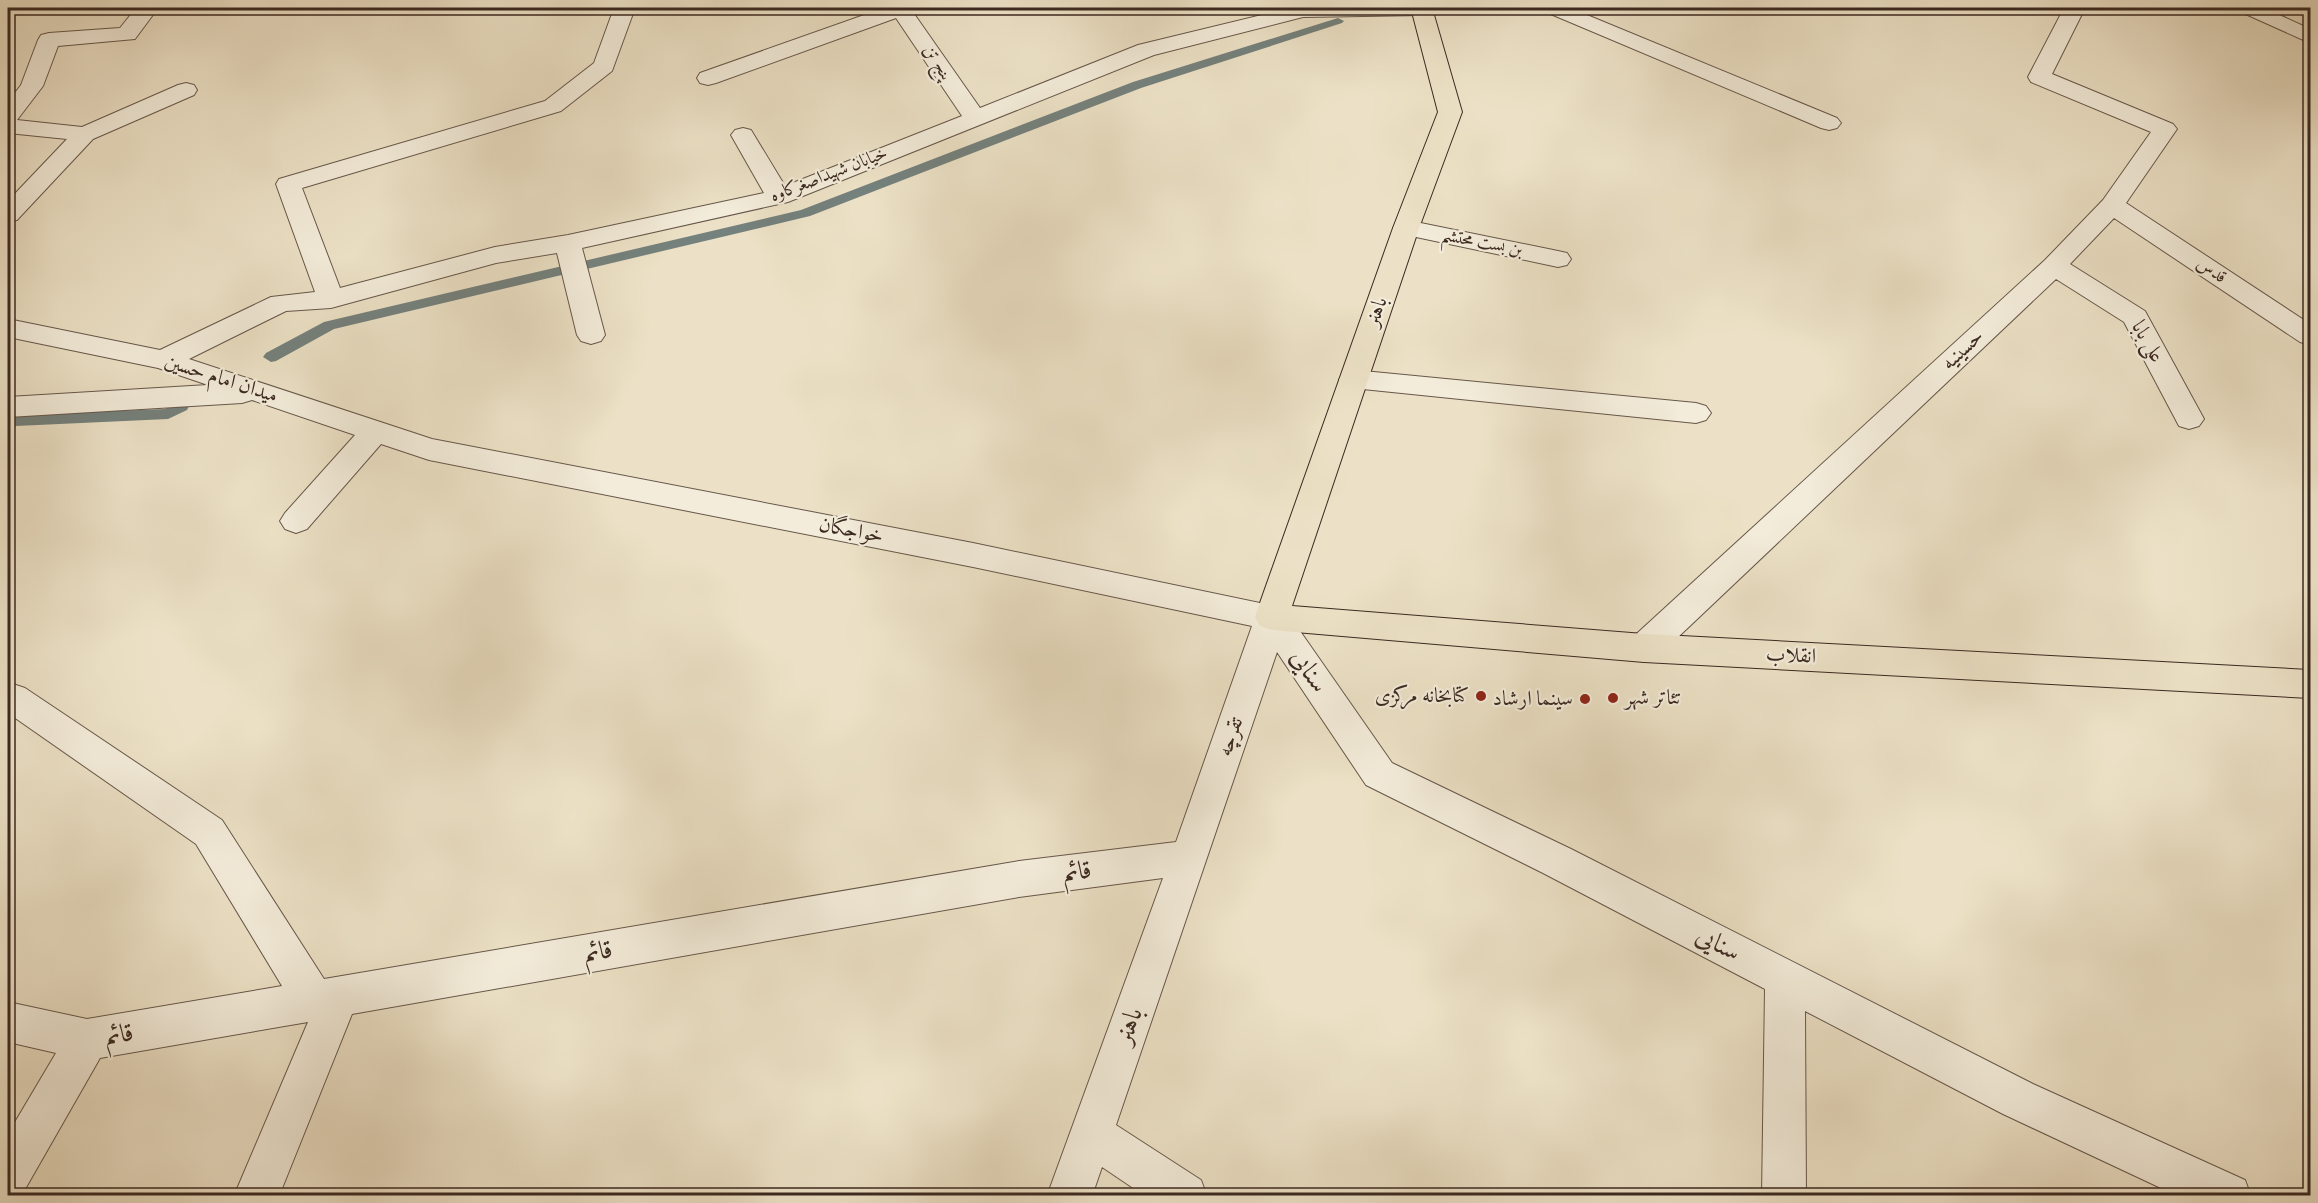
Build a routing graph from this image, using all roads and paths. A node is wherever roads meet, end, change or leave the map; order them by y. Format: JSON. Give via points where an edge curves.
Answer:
{"nodes":[{"id":1,"x":147,"y":8,"type":"edge"},
{"id":2,"x":624,"y":8,"type":"edge"},
{"id":3,"x":900,"y":8,"type":"edge"},
{"id":4,"x":1425,"y":8,"type":"edge"},
{"id":5,"x":1552,"y":8,"type":"edge"},
{"id":6,"x":2074,"y":8,"type":"edge"},
{"id":7,"x":2248,"y":8,"type":"edge"},
{"id":8,"x":2310,"y":37,"type":"edge"},
{"id":9,"x":708,"y":78,"type":"dead end"},
{"id":10,"x":186,"y":90,"type":"dead end"},
{"id":11,"x":8,"y":116,"type":"edge"},
{"id":12,"x":975,"y":118,"type":"junction"},
{"id":13,"x":1829,"y":123,"type":"dead end"},
{"id":14,"x":8,"y":126,"type":"edge"},
{"id":15,"x":84,"y":134,"type":"junction"},
{"id":16,"x":743,"y":135,"type":"dead end"},
{"id":17,"x":779,"y":198,"type":"junction"},
{"id":18,"x":2112,"y":205,"type":"junction"},
{"id":19,"x":8,"y":215,"type":"edge"},
{"id":20,"x":1406,"y":228,"type":"junction"},
{"id":21,"x":568,"y":243,"type":"junction"},
{"id":22,"x":1558,"y":259,"type":"dead end"},
{"id":23,"x":2054,"y":266,"type":"junction"},
{"id":24,"x":331,"y":299,"type":"junction"},
{"id":25,"x":8,"y":328,"type":"edge"},
{"id":26,"x":591,"y":335,"type":"dead end"},
{"id":27,"x":2310,"y":336,"type":"edge"},
{"id":28,"x":163,"y":360,"type":"junction"},
{"id":29,"x":1353,"y":380,"type":"junction"},
{"id":30,"x":259,"y":392,"type":"junction"},
{"id":31,"x":8,"y":407,"type":"edge"},
{"id":32,"x":1696,"y":413,"type":"dead end"},
{"id":33,"x":2189,"y":419,"type":"dead end"},
{"id":34,"x":375,"y":431,"type":"junction"},
{"id":35,"x":429,"y":449,"type":"joint"},
{"id":36,"x":296,"y":521,"type":"dead end"},
{"id":37,"x":1272,"y":617,"type":"junction"},
{"id":38,"x":1644,"y":648,"type":"junction"},
{"id":39,"x":2310,"y":684,"type":"edge"},
{"id":40,"x":13,"y":698,"type":"dead end"},
{"id":41,"x":1190,"y":857,"type":"junction"},
{"id":42,"x":1785,"y":979,"type":"junction"},
{"id":43,"x":327,"y":999,"type":"junction"},
{"id":44,"x":8,"y":1022,"type":"edge"},
{"id":45,"x":87,"y":1040,"type":"junction"},
{"id":46,"x":1091,"y":1134,"type":"junction"},
{"id":47,"x":8,"y":1175,"type":"edge"},
{"id":48,"x":256,"y":1196,"type":"edge"},
{"id":49,"x":1069,"y":1196,"type":"edge"},
{"id":50,"x":1185,"y":1196,"type":"edge"},
{"id":51,"x":1784,"y":1196,"type":"edge"},
{"id":52,"x":2229,"y":1196,"type":"edge"}],
"edges":[{"from":1,"to":11,"type":"street","via":[[127,34],[49,40],[32,86]]},
{"from":2,"to":24,"type":"street","via":[[604,66],[553,106],[288,184]]},
{"from":3,"to":9,"type":"street"},
{"from":3,"to":12,"type":"street","name":"پنج تن"},
{"from":4,"to":12,"type":"street","name":"خیابان شهیداصغرکاوه","via":[[1303,11],[1146,51]]},
{"from":4,"to":20,"type":"main road","name":"باهنر","via":[[1450,112]]},
{"from":5,"to":13,"type":"street"},
{"from":6,"to":18,"type":"street","name":"حسینیه","via":[[2039,77],[2165,129]]},
{"from":7,"to":8,"type":"street"},
{"from":10,"to":15,"type":"street"},
{"from":12,"to":17,"type":"street","name":"خیابان شهیداصغرکاوه"},
{"from":14,"to":15,"type":"street"},
{"from":15,"to":19,"type":"street"},
{"from":16,"to":17,"type":"street"},
{"from":17,"to":21,"type":"street","name":"خیابان شهیداصغرکاوه"},
{"from":18,"to":23,"type":"street","name":"حسینیه"},
{"from":18,"to":27,"type":"street","name":"قدس"},
{"from":20,"to":22,"type":"street","name":"بن بست محتشم"},
{"from":20,"to":29,"type":"main road","name":"باهنر"},
{"from":21,"to":24,"type":"street","name":"خیابان شهیداصغرکاوه","via":[[495,255]]},
{"from":21,"to":26,"type":"street"},
{"from":23,"to":33,"type":"street","name":"علی بابا","via":[[2135,316]]},
{"from":23,"to":38,"type":"street","name":"حسینیه"},
{"from":24,"to":28,"type":"street","name":"خیابان شهیداصغرکاوه","via":[[281,303]]},
{"from":25,"to":28,"type":"street","name":"میدان امام حسین"},
{"from":28,"to":30,"type":"street","name":"میدان امام حسین"},
{"from":29,"to":32,"type":"street"},
{"from":29,"to":37,"type":"main road","name":"باهنر"},
{"from":30,"to":31,"type":"street"},
{"from":30,"to":34,"type":"street","name":"میدان امام حسین"},
{"from":34,"to":35,"type":"street","name":"میدان امام حسین"},
{"from":34,"to":36,"type":"street"},
{"from":35,"to":37,"type":"street","name":"خواجگان"},
{"from":37,"to":38,"type":"main road","name":"انقلاب"},
{"from":37,"to":41,"type":"street","name":"تقرچه"},
{"from":37,"to":42,"type":"street","name":"سنایی","via":[[1378,774]]},
{"from":38,"to":39,"type":"main road","name":"انقلاب"},
{"from":40,"to":43,"type":"street","via":[[209,832]]},
{"from":41,"to":43,"type":"street","name":"قائم","via":[[1019,879]]},
{"from":41,"to":46,"type":"street","name":"باهنر"},
{"from":42,"to":51,"type":"street"},
{"from":42,"to":52,"type":"street","name":"سنایی","via":[[2019,1099]]},
{"from":43,"to":45,"type":"street","name":"قائم"},
{"from":43,"to":48,"type":"street"},
{"from":44,"to":45,"type":"street","name":"قائم"},
{"from":45,"to":47,"type":"street"},
{"from":46,"to":49,"type":"street","name":"باهنر"},
{"from":46,"to":50,"type":"street"}]}
